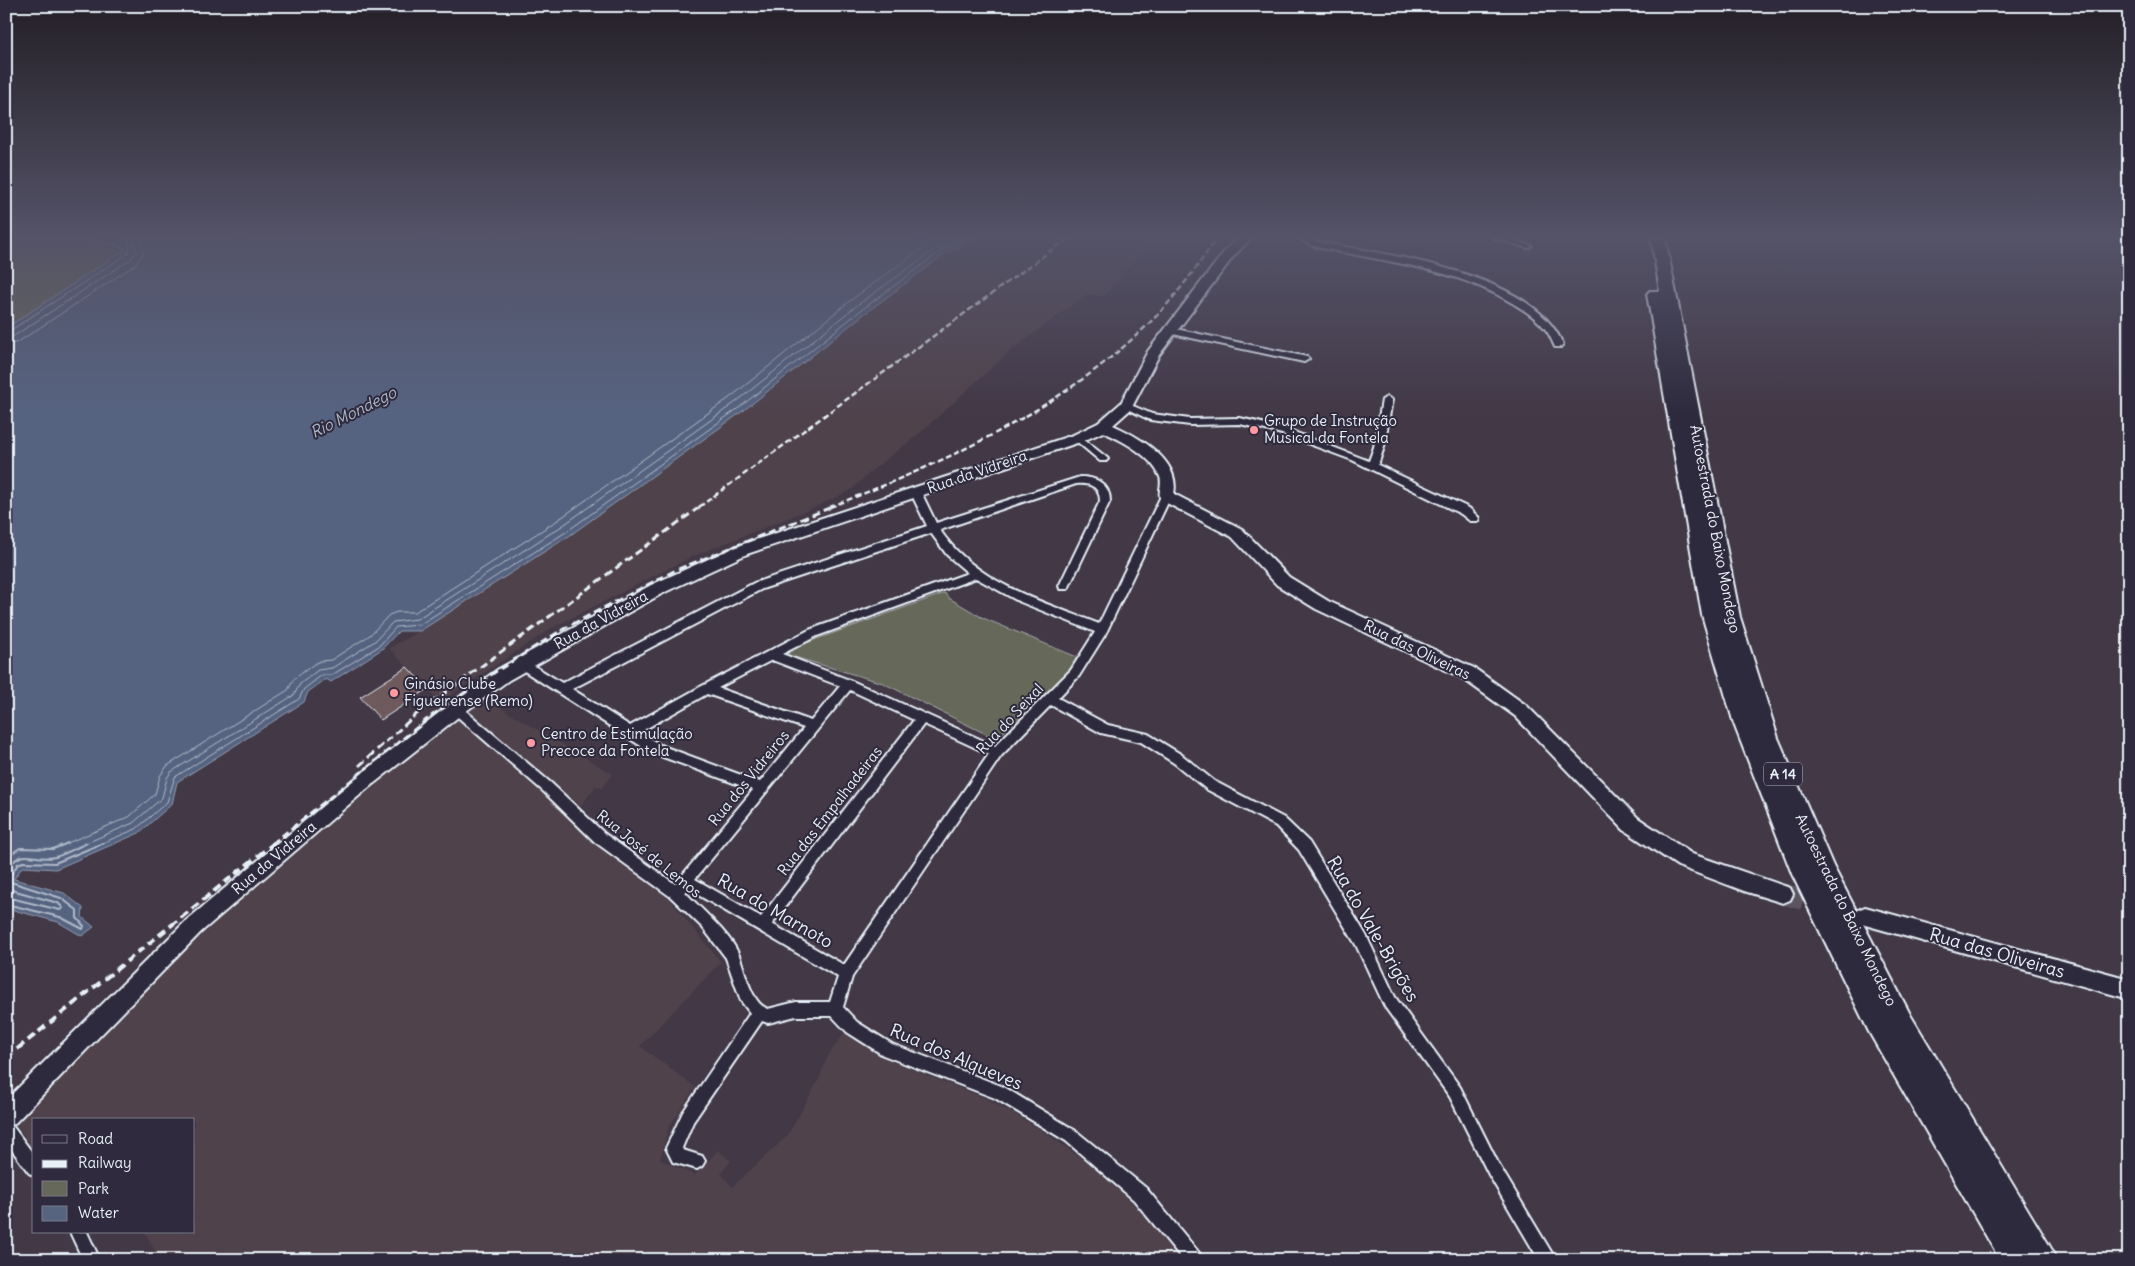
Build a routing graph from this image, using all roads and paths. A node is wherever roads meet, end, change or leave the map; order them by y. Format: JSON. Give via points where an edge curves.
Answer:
{"nodes":[{"id":1,"x":1197,"y":297,"type":"edge"},
{"id":2,"x":1511,"y":297,"type":"edge"},
{"id":3,"x":1655,"y":297,"type":"edge"},
{"id":4,"x":1669,"y":297,"type":"edge"},
{"id":5,"x":1171,"y":332,"type":"junction"},
{"id":6,"x":1558,"y":345,"type":"dead end"},
{"id":7,"x":1304,"y":359,"type":"dead end"},
{"id":8,"x":1387,"y":400,"type":"dead end"},
{"id":9,"x":1126,"y":406,"type":"junction"},
{"id":10,"x":1103,"y":426,"type":"junction"},
{"id":11,"x":1078,"y":438,"type":"junction"},
{"id":12,"x":1103,"y":459,"type":"dead end"},
{"id":13,"x":1372,"y":467,"type":"junction"},
{"id":14,"x":916,"y":493,"type":"junction"},
{"id":15,"x":1166,"y":496,"type":"junction"},
{"id":16,"x":1474,"y":518,"type":"dead end"},
{"id":17,"x":934,"y":529,"type":"junction"},
{"id":18,"x":976,"y":574,"type":"junction"},
{"id":19,"x":1064,"y":586,"type":"dead end"},
{"id":20,"x":1102,"y":630,"type":"junction"},
{"id":21,"x":771,"y":655,"type":"junction"},
{"id":22,"x":522,"y":664,"type":"junction"},
{"id":23,"x":848,"y":684,"type":"junction"},
{"id":24,"x":562,"y":689,"type":"junction"},
{"id":25,"x":706,"y":689,"type":"junction"},
{"id":26,"x":1049,"y":699,"type":"junction"},
{"id":27,"x":456,"y":709,"type":"junction"},
{"id":28,"x":923,"y":717,"type":"junction"},
{"id":29,"x":812,"y":726,"type":"junction"},
{"id":30,"x":630,"y":732,"type":"junction"},
{"id":31,"x":997,"y":752,"type":"junction"},
{"id":32,"x":763,"y":788,"type":"junction"},
{"id":33,"x":686,"y":881,"type":"junction"},
{"id":34,"x":676,"y":893,"type":"junction"},
{"id":35,"x":1783,"y":894,"type":"tunnel mouth"},
{"id":36,"x":1865,"y":916,"type":"dead end"},
{"id":37,"x":762,"y":925,"type":"junction"},
{"id":38,"x":846,"y":974,"type":"junction"},
{"id":39,"x":2129,"y":989,"type":"edge"},
{"id":40,"x":835,"y":1009,"type":"junction"},
{"id":41,"x":759,"y":1013,"type":"junction"},
{"id":42,"x":6,"y":1116,"type":"edge"},
{"id":43,"x":6,"y":1129,"type":"edge"},
{"id":44,"x":697,"y":1161,"type":"dead end"},
{"id":45,"x":32,"y":1165,"type":"edge"},
{"id":46,"x":79,"y":1234,"type":"edge"},
{"id":47,"x":92,"y":1260,"type":"edge"},
{"id":48,"x":1194,"y":1260,"type":"edge"},
{"id":49,"x":1548,"y":1260,"type":"edge"},
{"id":50,"x":2016,"y":1260,"type":"edge"},
{"id":51,"x":2042,"y":1260,"type":"edge"}],
"edges":[{"from":1,"to":5,"type":"street","name":"Rua da Vidreira"},
{"from":2,"to":6,"type":"street","via":[[1548,325]]},
{"from":3,"to":50,"type":"highway","name":"Autoestrada do Baixo Mondego","number":"A 14","via":[[1712,615],[1745,724],[1804,874],[1878,1023]]},
{"from":4,"to":51,"type":"highway","name":"Autoestrada do Baixo Mondego","number":"A 14","via":[[1730,617],[1767,738],[1824,871],[1902,1025]]},
{"from":5,"to":7,"type":"street"},
{"from":5,"to":9,"type":"street","name":"Rua da Vidreira","via":[[1153,354]]},
{"from":8,"to":13,"type":"street"},
{"from":9,"to":10,"type":"street","name":"Rua da Vidreira"},
{"from":9,"to":13,"type":"street","via":[[1150,416],[1190,422],[1253,423],[1336,450]]},
{"from":10,"to":11,"type":"street","name":"Rua da Vidreira"},
{"from":10,"to":15,"type":"street","via":[[1127,438],[1157,461],[1168,481]]},
{"from":11,"to":12,"type":"street"},
{"from":11,"to":14,"type":"street","name":"Rua da Vidreira"},
{"from":13,"to":16,"type":"street"},
{"from":14,"to":17,"type":"street"},
{"from":14,"to":22,"type":"street","name":"Rua da Vidreira","via":[[742,550],[657,589]]},
{"from":15,"to":20,"type":"street","name":"Rua do Seixal"},
{"from":15,"to":35,"type":"street","name":"Rua das Oliveiras","via":[[1237,533],[1256,556],[1283,580],[1322,605],[1468,673],[1521,711],[1631,824],[1685,860]]},
{"from":17,"to":18,"type":"street","via":[[951,552]]},
{"from":17,"to":19,"type":"street","via":[[1075,481],[1094,482],[1104,491],[1105,501]]},
{"from":17,"to":24,"type":"street","via":[[758,586]]},
{"from":18,"to":20,"type":"street","via":[[1026,600]]},
{"from":18,"to":21,"type":"street","via":[[813,633]]},
{"from":20,"to":26,"type":"street","name":"Rua do Seixal","via":[[1075,673]]},
{"from":21,"to":23,"type":"street"},
{"from":21,"to":25,"type":"street"},
{"from":22,"to":24,"type":"street"},
{"from":22,"to":27,"type":"street","name":"Rua da Vidreira"},
{"from":23,"to":28,"type":"street"},
{"from":23,"to":29,"type":"street","name":"Rua dos Vidreiros"},
{"from":24,"to":30,"type":"street"},
{"from":25,"to":29,"type":"street"},
{"from":25,"to":30,"type":"street"},
{"from":26,"to":31,"type":"street","name":"Rua do Seixal"},
{"from":26,"to":49,"type":"street","name":"Rua do Vale-Brigões","via":[[1105,729],[1144,738],[1178,759],[1210,785],[1280,822],[1304,846],[1361,940],[1390,1002],[1455,1092],[1494,1170]]},
{"from":27,"to":34,"type":"street","name":"Rua José de Lemos","via":[[547,787],[600,838]]},
{"from":27,"to":42,"type":"street","name":"Rua da Vidreira","via":[[362,783],[194,926]]},
{"from":28,"to":31,"type":"street"},
{"from":28,"to":37,"type":"street","name":"Rua das Empalhadeiras"},
{"from":29,"to":32,"type":"street","name":"Rua dos Vidreiros"},
{"from":30,"to":32,"type":"street","via":[[656,749]]},
{"from":31,"to":38,"type":"street","name":"Rua do Seixal"},
{"from":32,"to":33,"type":"street","name":"Rua dos Vidreiros"},
{"from":33,"to":34,"type":"street","name":"Rua dos Vidreiros"},
{"from":33,"to":37,"type":"street","name":"Rua do Marnoto"},
{"from":34,"to":41,"type":"street","name":"Rua José de Lemos","via":[[708,924],[732,954],[746,996]]},
{"from":36,"to":39,"type":"street","name":"Rua das Oliveiras"},
{"from":37,"to":38,"type":"street","name":"Rua do Marnoto"},
{"from":38,"to":40,"type":"street","name":"Rua do Seixal"},
{"from":40,"to":41,"type":"street","via":[[796,1009],[768,1016]]},
{"from":40,"to":48,"type":"street","name":"Rua dos Alqueves","via":[[852,1027],[888,1050],[999,1092],[1071,1136],[1140,1194]]},
{"from":41,"to":44,"type":"street","via":[[688,1117],[674,1148],[678,1157]]},
{"from":43,"to":45,"type":"street"},
{"from":46,"to":47,"type":"street"}]}
